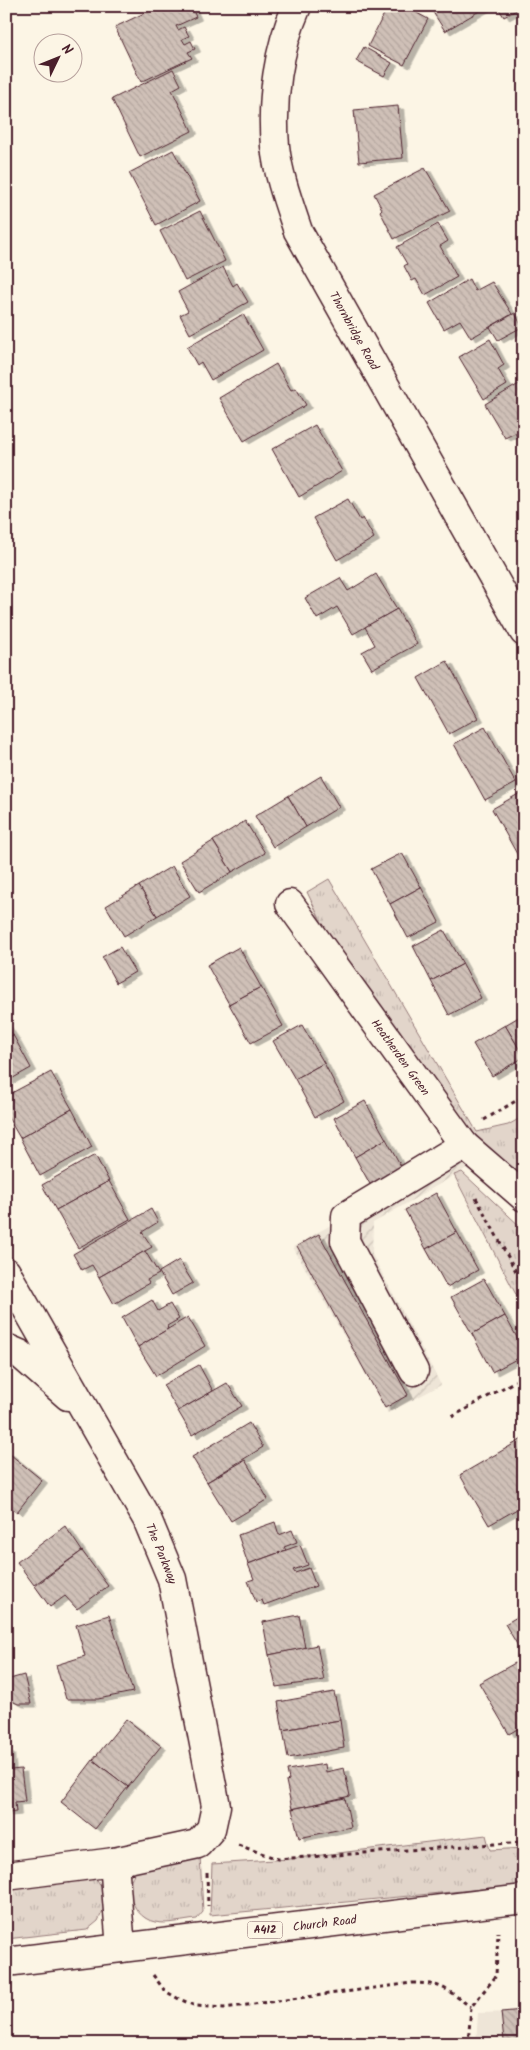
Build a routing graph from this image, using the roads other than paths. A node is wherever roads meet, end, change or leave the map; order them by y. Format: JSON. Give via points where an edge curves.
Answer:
{"nodes":[{"id":1,"x":297,"y":6,"type":"edge"},
{"id":2,"x":524,"y":632,"type":"edge"},
{"id":3,"x":290,"y":904,"type":"dead end"},
{"id":4,"x":467,"y":1146,"type":"junction"},
{"id":5,"x":524,"y":1198,"type":"edge"},
{"id":6,"x":6,"y":1272,"type":"edge"},
{"id":7,"x":6,"y":1348,"type":"edge"},
{"id":8,"x":414,"y":1371,"type":"dead end"},
{"id":9,"x":98,"y":1437,"type":"junction"},
{"id":10,"x":114,"y":1862,"type":"junction"},
{"id":11,"x":6,"y":1876,"type":"edge"},
{"id":12,"x":512,"y":1900,"type":"edge"},
{"id":13,"x":121,"y":1948,"type":"junction"},
{"id":14,"x":6,"y":1962,"type":"edge"}],
"edges":[{"from":1,"to":2,"type":"street","name":"Thornbridge Road","via":[[277,76],[274,112],[275,147],[298,231]]},
{"from":3,"to":4,"type":"street","name":"Heatherden Green"},
{"from":4,"to":5,"type":"street","name":"Heatherden Green"},
{"from":4,"to":8,"type":"street","via":[[346,1216],[345,1241]]},
{"from":6,"to":9,"type":"street","name":"The Parkway"},
{"from":7,"to":9,"type":"street","via":[[20,1354],[64,1390]]},
{"from":9,"to":10,"type":"street","name":"The Parkway","via":[[146,1520],[172,1579],[216,1806],[207,1835],[198,1844]]},
{"from":10,"to":11,"type":"street"},
{"from":10,"to":13,"type":"street"},
{"from":12,"to":13,"type":"street","name":"Church Road","number":"A412"},
{"from":13,"to":14,"type":"street","name":"Church Road","number":"A412"}]}
